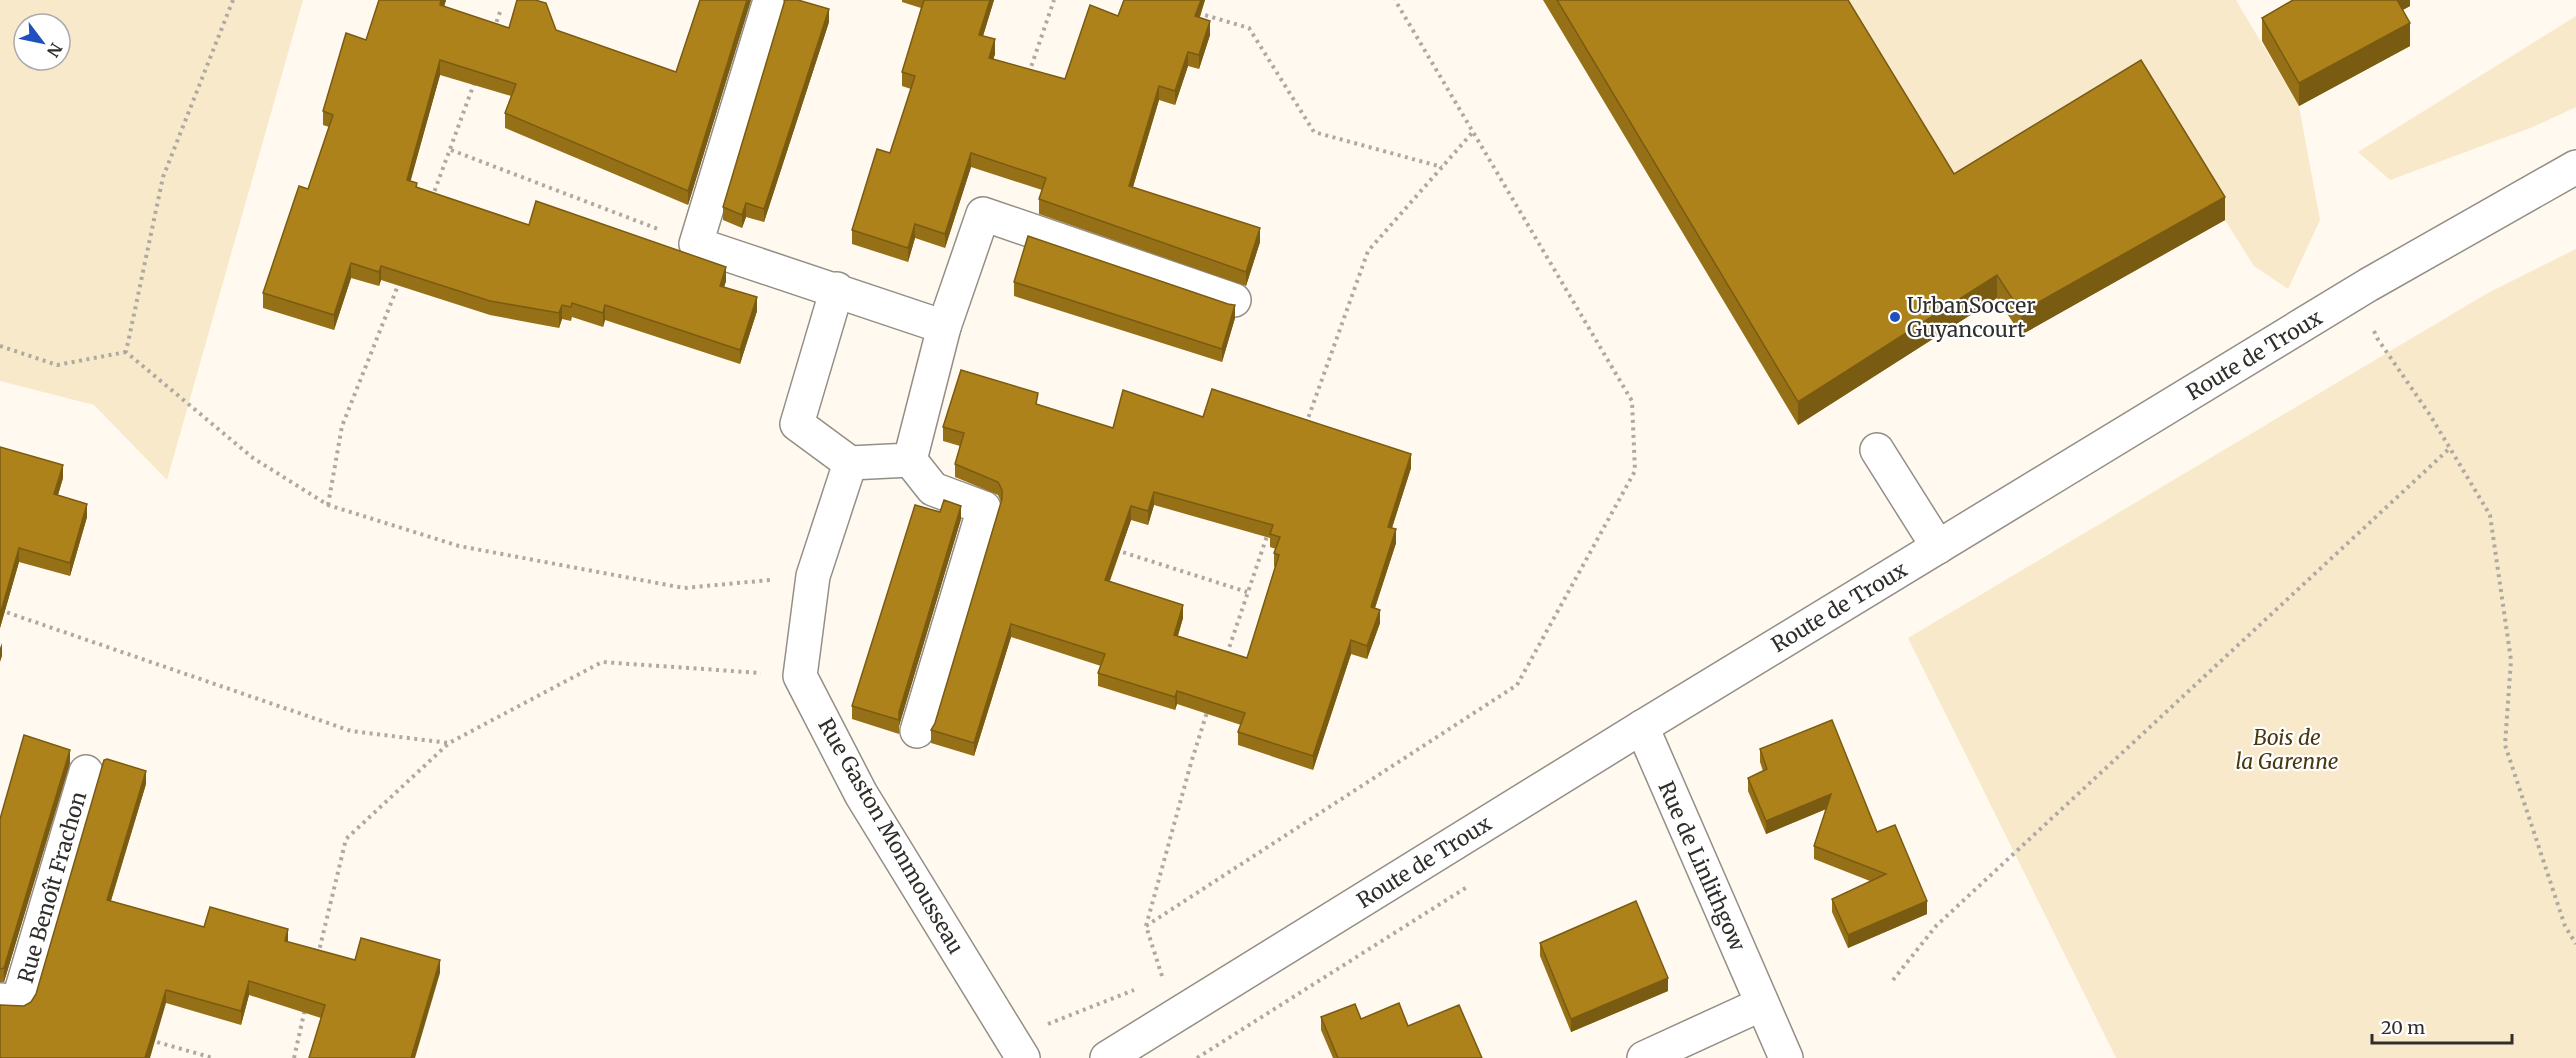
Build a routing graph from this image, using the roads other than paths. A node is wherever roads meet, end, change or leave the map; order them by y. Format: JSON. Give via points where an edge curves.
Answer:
{"nodes":[{"id":1,"x":768,"y":7,"type":"dead end"},
{"id":2,"x":2576,"y":167,"type":"edge"},
{"id":3,"x":837,"y":290,"type":"junction"},
{"id":4,"x":1234,"y":300,"type":"dead end"},
{"id":5,"x":944,"y":327,"type":"junction"},
{"id":6,"x":1876,"y":450,"type":"dead end"},
{"id":7,"x":910,"y":460,"type":"junction"},
{"id":8,"x":850,"y":463,"type":"junction"},
{"id":9,"x":1938,"y":547,"type":"junction"},
{"id":10,"x":1642,"y":727,"type":"junction"},
{"id":11,"x":917,"y":731,"type":"dead end"},
{"id":12,"x":86,"y":772,"type":"dead end"},
{"id":13,"x":0,"y":1000,"type":"edge"},
{"id":14,"x":1762,"y":1004,"type":"junction"},
{"id":15,"x":1023,"y":1058,"type":"edge"},
{"id":16,"x":1107,"y":1058,"type":"edge"},
{"id":17,"x":1644,"y":1058,"type":"edge"},
{"id":18,"x":1786,"y":1058,"type":"edge"}],
"edges":[{"from":1,"to":3,"type":"street","via":[[696,244]]},
{"from":2,"to":9,"type":"street","name":"Route de Troux","via":[[2368,285]]},
{"from":3,"to":5,"type":"street"},
{"from":3,"to":8,"type":"street","via":[[796,424]]},
{"from":4,"to":5,"type":"street","via":[[983,214]]},
{"from":5,"to":7,"type":"street"},
{"from":6,"to":9,"type":"street"},
{"from":7,"to":8,"type":"street"},
{"from":7,"to":11,"type":"street","via":[[933,489],[984,508]]},
{"from":8,"to":15,"type":"street","name":"Rue Gaston Monmousseau","via":[[813,576],[800,676],[861,794]]},
{"from":9,"to":10,"type":"street","name":"Route de Troux"},
{"from":10,"to":14,"type":"street","name":"Rue de Linlithgow"},
{"from":10,"to":16,"type":"street","name":"Route de Troux"},
{"from":12,"to":13,"type":"street","name":"Rue Benoît Frachon","via":[[18,1002]]},
{"from":14,"to":17,"type":"street"},
{"from":14,"to":18,"type":"street","name":"Rue de Linlithgow"}]}
